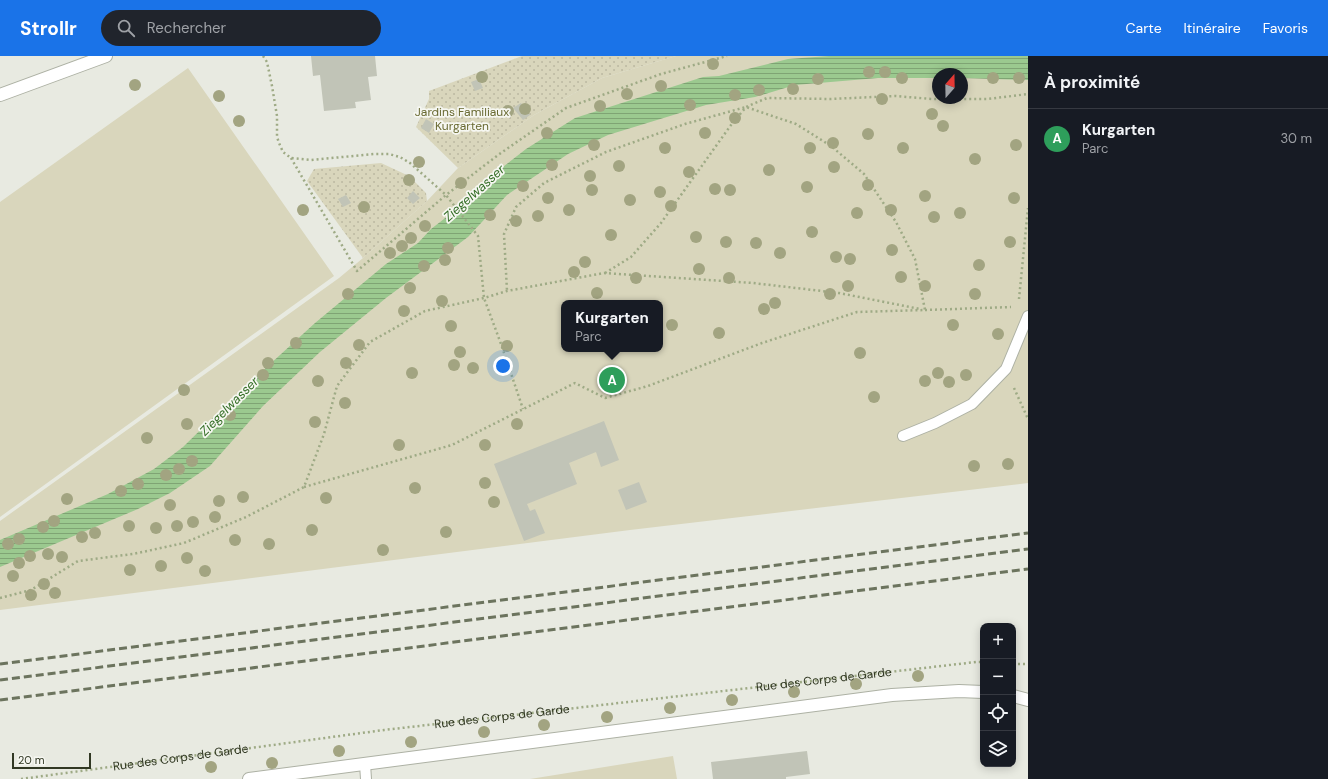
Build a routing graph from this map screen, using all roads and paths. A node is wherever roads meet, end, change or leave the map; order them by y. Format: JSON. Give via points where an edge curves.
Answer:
{"nodes":[{"id":1,"x":106,"y":56,"type":"edge"},
{"id":2,"x":263,"y":56,"type":"edge"},
{"id":3,"x":727,"y":56,"type":"edge"},
{"id":4,"x":1028,"y":94,"type":"edge"},
{"id":5,"x":0,"y":95,"type":"edge"},
{"id":6,"x":746,"y":107,"type":"junction"},
{"id":7,"x":291,"y":158,"type":"junction"},
{"id":8,"x":446,"y":195,"type":"junction"},
{"id":9,"x":1028,"y":208,"type":"edge"},
{"id":10,"x":604,"y":273,"type":"junction"},
{"id":11,"x":507,"y":291,"type":"junction"},
{"id":12,"x":484,"y":298,"type":"junction"},
{"id":13,"x":925,"y":310,"type":"junction"},
{"id":14,"x":1028,"y":316,"type":"edge"},
{"id":15,"x":1006,"y":369,"type":"junction"},
{"id":16,"x":523,"y":409,"type":"junction"},
{"id":17,"x":1028,"y":419,"type":"edge"},
{"id":18,"x":903,"y":436,"type":"dead end"},
{"id":19,"x":304,"y":487,"type":"junction"},
{"id":20,"x":0,"y":598,"type":"edge"},
{"id":21,"x":980,"y":662,"type":"edge"},
{"id":22,"x":1016,"y":664,"type":"edge"},
{"id":23,"x":1028,"y":664,"type":"edge"},
{"id":24,"x":980,"y":692,"type":"edge"},
{"id":25,"x":1016,"y":697,"type":"edge"},
{"id":26,"x":1028,"y":700,"type":"edge"},
{"id":27,"x":365,"y":764,"type":"junction"},
{"id":28,"x":21,"y":779,"type":"edge"},
{"id":29,"x":249,"y":779,"type":"edge"},
{"id":30,"x":366,"y":779,"type":"edge"}],
"edges":[{"from":1,"to":5,"type":"street"},
{"from":2,"to":7,"type":"path","via":[[267,62],[272,86],[277,116],[277,137],[284,152]]},
{"from":3,"to":8,"type":"path","via":[[662,74],[566,108]]},
{"from":4,"to":6,"type":"path","via":[[988,99],[895,96],[831,99],[766,98]]},
{"from":6,"to":10,"type":"path","via":[[661,223],[630,257]]},
{"from":6,"to":11,"type":"path","via":[[686,124],[606,152],[544,183],[516,207],[504,234]]},
{"from":6,"to":13,"type":"path","via":[[796,124],[831,146],[864,174],[896,222],[915,259]]},
{"from":7,"to":8,"type":"path","via":[[311,160],[389,154],[410,162]]},
{"from":7,"to":8,"type":"path","via":[[358,271]]},
{"from":8,"to":12,"type":"path","via":[[478,236]]},
{"from":9,"to":13,"type":"path","via":[[1018,306]]},
{"from":10,"to":11,"type":"path"},
{"from":10,"to":13,"type":"path","via":[[753,283],[839,292]]},
{"from":11,"to":12,"type":"path"},
{"from":12,"to":16,"type":"path"},
{"from":12,"to":19,"type":"path","via":[[425,311],[370,342],[337,386],[324,434]]},
{"from":13,"to":16,"type":"path","via":[[857,312],[641,388],[605,398],[575,383]]},
{"from":14,"to":15,"type":"lane"},
{"from":15,"to":17,"type":"path"},
{"from":15,"to":18,"type":"lane","via":[[972,404]]},
{"from":16,"to":19,"type":"path","via":[[452,445]]},
{"from":19,"to":20,"type":"path","via":[[246,517],[184,543],[133,554],[78,561],[31,590]]},
{"from":21,"to":28,"type":"path","name":"Rue des Corps de Garde","via":[[384,730]]},
{"from":22,"to":23,"type":"path"},
{"from":24,"to":27,"type":"street","name":"Rue des Corps de Garde","via":[[892,695]]},
{"from":25,"to":26,"type":"street"},
{"from":27,"to":29,"type":"street","name":"Rue des Corps de Garde"},
{"from":27,"to":30,"type":"lane"}]}
